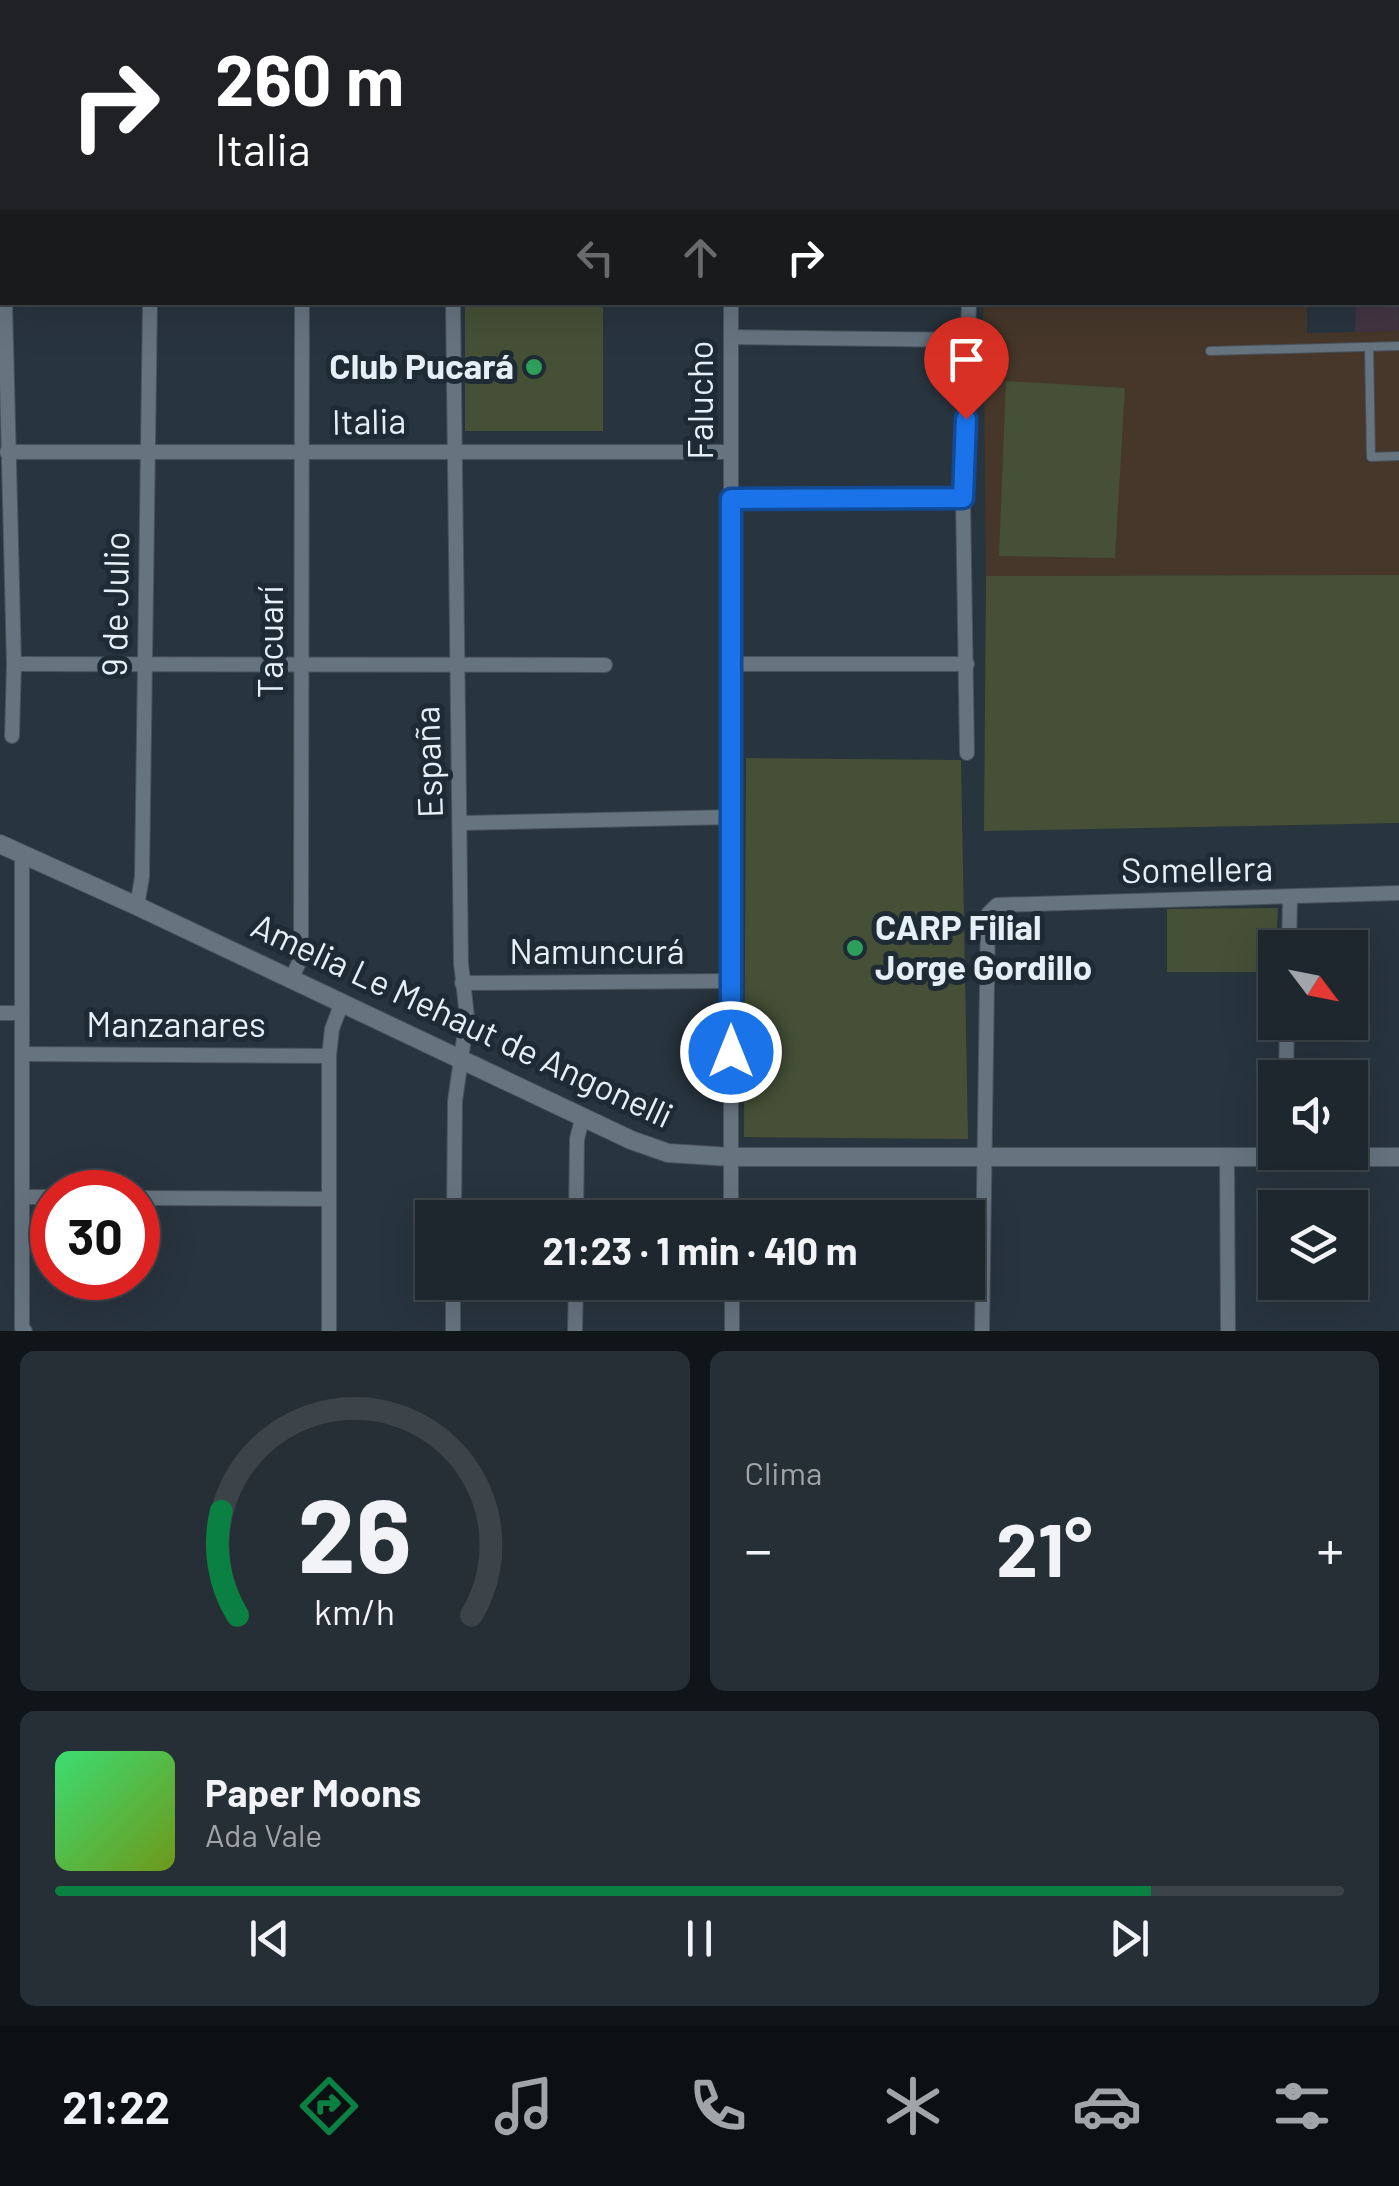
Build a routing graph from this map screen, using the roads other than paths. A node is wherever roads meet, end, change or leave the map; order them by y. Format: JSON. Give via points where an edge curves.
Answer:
{"nodes":[{"id":1,"x":5,"y":305,"type":"edge"},
{"id":2,"x":150,"y":305,"type":"edge"},
{"id":3,"x":302,"y":305,"type":"edge"},
{"id":4,"x":453,"y":305,"type":"edge"},
{"id":5,"x":731,"y":305,"type":"edge"},
{"id":6,"x":969,"y":305,"type":"edge"},
{"id":7,"x":731,"y":337,"type":"junction"},
{"id":8,"x":969,"y":340,"type":"junction"},
{"id":9,"x":1369,"y":346,"type":"junction"},
{"id":10,"x":1399,"y":346,"type":"edge"},
{"id":11,"x":1210,"y":351,"type":"dead end"},
{"id":12,"x":3,"y":372,"type":"edge"},
{"id":13,"x":454,"y":451,"type":"junction"},
{"id":14,"x":8,"y":452,"type":"junction"},
{"id":15,"x":148,"y":452,"type":"junction"},
{"id":16,"x":301,"y":452,"type":"junction"},
{"id":17,"x":731,"y":452,"type":"junction"},
{"id":18,"x":1399,"y":456,"type":"edge"},
{"id":19,"x":963,"y":498,"type":"junction"},
{"id":20,"x":731,"y":499,"type":"junction"},
{"id":21,"x":144,"y":663,"type":"junction"},
{"id":22,"x":14,"y":664,"type":"junction"},
{"id":23,"x":302,"y":664,"type":"junction"},
{"id":24,"x":733,"y":664,"type":"junction"},
{"id":25,"x":967,"y":664,"type":"junction"},
{"id":26,"x":605,"y":665,"type":"dead end"},
{"id":27,"x":456,"y":667,"type":"junction"},
{"id":28,"x":12,"y":736,"type":"dead end"},
{"id":29,"x":968,"y":753,"type":"dead end"},
{"id":30,"x":733,"y":817,"type":"junction"},
{"id":31,"x":461,"y":823,"type":"junction"},
{"id":32,"x":0,"y":844,"type":"edge"},
{"id":33,"x":22,"y":855,"type":"junction"},
{"id":34,"x":1399,"y":893,"type":"edge"},
{"id":35,"x":1290,"y":898,"type":"junction"},
{"id":36,"x":137,"y":906,"type":"junction"},
{"id":37,"x":1289,"y":930,"type":"edge"},
{"id":38,"x":291,"y":980,"type":"junction"},
{"id":39,"x":732,"y":981,"type":"junction"},
{"id":40,"x":462,"y":983,"type":"junction"},
{"id":41,"x":341,"y":1005,"type":"junction"},
{"id":42,"x":0,"y":1013,"type":"edge"},
{"id":43,"x":21,"y":1013,"type":"junction"},
{"id":44,"x":23,"y":1054,"type":"junction"},
{"id":45,"x":329,"y":1056,"type":"junction"},
{"id":46,"x":460,"y":1062,"type":"junction"},
{"id":47,"x":582,"y":1119,"type":"junction"},
{"id":48,"x":1258,"y":1155,"type":"edge"},
{"id":49,"x":731,"y":1156,"type":"junction"},
{"id":50,"x":983,"y":1156,"type":"junction"},
{"id":51,"x":1227,"y":1157,"type":"junction"},
{"id":52,"x":1368,"y":1157,"type":"edge"},
{"id":53,"x":1399,"y":1158,"type":"edge"},
{"id":54,"x":23,"y":1197,"type":"junction"},
{"id":55,"x":30,"y":1197,"type":"edge"},
{"id":56,"x":160,"y":1198,"type":"edge"},
{"id":57,"x":329,"y":1199,"type":"junction"},
{"id":58,"x":454,"y":1200,"type":"edge"},
{"id":59,"x":576,"y":1200,"type":"edge"},
{"id":60,"x":731,"y":1200,"type":"edge"},
{"id":61,"x":454,"y":1300,"type":"edge"},
{"id":62,"x":576,"y":1300,"type":"edge"},
{"id":63,"x":732,"y":1300,"type":"edge"},
{"id":64,"x":24,"y":1329,"type":"edge"},
{"id":65,"x":329,"y":1331,"type":"edge"},
{"id":66,"x":453,"y":1331,"type":"edge"},
{"id":67,"x":576,"y":1331,"type":"edge"},
{"id":68,"x":732,"y":1331,"type":"edge"},
{"id":69,"x":982,"y":1331,"type":"edge"},
{"id":70,"x":1228,"y":1331,"type":"edge"}],
"edges":[{"from":1,"to":12,"type":"street"},
{"from":2,"to":15,"type":"street","name":"9 de Julio"},
{"from":3,"to":16,"type":"street","name":"Tacuarí"},
{"from":4,"to":13,"type":"street","name":"España"},
{"from":5,"to":7,"type":"street","name":"Falucho"},
{"from":6,"to":8,"type":"street"},
{"from":7,"to":8,"type":"street"},
{"from":7,"to":17,"type":"street","name":"Falucho"},
{"from":8,"to":19,"type":"street"},
{"from":9,"to":10,"type":"lane"},
{"from":9,"to":11,"type":"lane"},
{"from":9,"to":18,"type":"lane","via":[[1370,457]]},
{"from":12,"to":14,"type":"street"},
{"from":13,"to":16,"type":"street","name":"Italia"},
{"from":13,"to":17,"type":"street","name":"Italia"},
{"from":13,"to":27,"type":"street","name":"España"},
{"from":14,"to":15,"type":"street","name":"Italia"},
{"from":14,"to":22,"type":"street"},
{"from":15,"to":16,"type":"street","name":"Italia"},
{"from":15,"to":21,"type":"street","name":"9 de Julio"},
{"from":16,"to":23,"type":"street","name":"Tacuarí"},
{"from":17,"to":20,"type":"street","name":"Falucho"},
{"from":19,"to":20,"type":"street"},
{"from":19,"to":25,"type":"street"},
{"from":20,"to":24,"type":"street","name":"Falucho"},
{"from":21,"to":22,"type":"street"},
{"from":21,"to":23,"type":"street"},
{"from":21,"to":36,"type":"street","name":"9 de Julio"},
{"from":22,"to":28,"type":"street"},
{"from":23,"to":27,"type":"street"},
{"from":23,"to":38,"type":"street","name":"Tacuarí","via":[[300,960]]},
{"from":24,"to":25,"type":"street"},
{"from":24,"to":30,"type":"street","name":"Falucho"},
{"from":25,"to":29,"type":"street"},
{"from":26,"to":27,"type":"street"},
{"from":27,"to":31,"type":"street","name":"España"},
{"from":30,"to":31,"type":"street"},
{"from":30,"to":39,"type":"street","name":"Falucho"},
{"from":31,"to":40,"type":"street","name":"España"},
{"from":32,"to":33,"type":"street","name":"Amelia Le Mehaut de Angonelli"},
{"from":33,"to":36,"type":"street","name":"Amelia Le Mehaut de Angonelli"},
{"from":33,"to":43,"type":"street"},
{"from":34,"to":35,"type":"street","name":"Somellera"},
{"from":35,"to":37,"type":"street"},
{"from":35,"to":50,"type":"street","name":"Somellera","via":[[997,905],[988,914]]},
{"from":36,"to":38,"type":"street","name":"Amelia Le Mehaut de Angonelli"},
{"from":38,"to":41,"type":"street","name":"Amelia Le Mehaut de Angonelli"},
{"from":39,"to":40,"type":"street","name":"Namuncurá"},
{"from":39,"to":49,"type":"street","name":"Falucho"},
{"from":40,"to":46,"type":"street","name":"España","via":[[467,1017]]},
{"from":41,"to":45,"type":"street"},
{"from":41,"to":46,"type":"street","name":"Amelia Le Mehaut de Angonelli"},
{"from":42,"to":43,"type":"street"},
{"from":43,"to":44,"type":"street"},
{"from":44,"to":45,"type":"street","name":"Manzanares"},
{"from":44,"to":54,"type":"street"},
{"from":45,"to":57,"type":"street"},
{"from":46,"to":47,"type":"street","name":"Amelia Le Mehaut de Angonelli"},
{"from":46,"to":58,"type":"street","name":"España"},
{"from":47,"to":49,"type":"street","name":"Amelia Le Mehaut de Angonelli","via":[[668,1153]]},
{"from":47,"to":59,"type":"street"},
{"from":48,"to":51,"type":"street","name":"Amelia Le Mehaut de Angonelli"},
{"from":49,"to":50,"type":"street","name":"Amelia Le Mehaut de Angonelli"},
{"from":49,"to":60,"type":"street","name":"Falucho"},
{"from":50,"to":51,"type":"street","name":"Amelia Le Mehaut de Angonelli"},
{"from":50,"to":69,"type":"street"},
{"from":51,"to":70,"type":"street"},
{"from":52,"to":53,"type":"street","name":"Amelia Le Mehaut de Angonelli"},
{"from":54,"to":55,"type":"street"},
{"from":54,"to":64,"type":"street"},
{"from":56,"to":57,"type":"street"},
{"from":57,"to":65,"type":"street"},
{"from":61,"to":66,"type":"street"},
{"from":62,"to":67,"type":"street"},
{"from":63,"to":68,"type":"street"}]}
